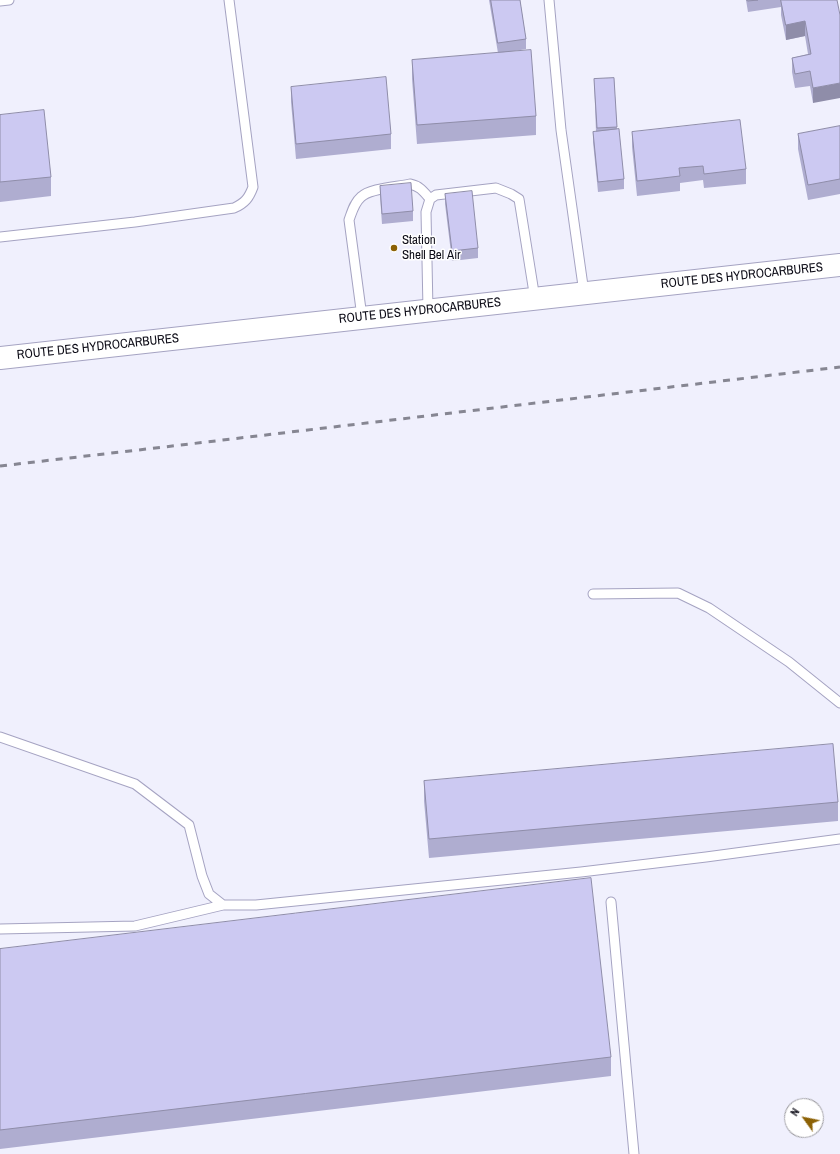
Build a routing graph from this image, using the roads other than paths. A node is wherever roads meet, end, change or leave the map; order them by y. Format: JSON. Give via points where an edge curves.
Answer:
{"nodes":[{"id":1,"x":9,"y":0,"type":"edge"},
{"id":2,"x":229,"y":0,"type":"edge"},
{"id":3,"x":549,"y":0,"type":"edge"},
{"id":4,"x":0,"y":1,"type":"edge"},
{"id":5,"x":430,"y":199,"type":"junction"},
{"id":6,"x":0,"y":237,"type":"edge"},
{"id":7,"x":840,"y":265,"type":"edge"},
{"id":8,"x":584,"y":293,"type":"junction"},
{"id":9,"x":535,"y":298,"type":"junction"},
{"id":10,"x":428,"y":310,"type":"junction"},
{"id":11,"x":362,"y":317,"type":"junction"},
{"id":12,"x":0,"y":358,"type":"edge"},
{"id":13,"x":593,"y":594,"type":"dead end"},
{"id":14,"x":840,"y":704,"type":"edge"},
{"id":15,"x":0,"y":738,"type":"edge"},
{"id":16,"x":840,"y":839,"type":"edge"},
{"id":17,"x":611,"y":902,"type":"dead end"},
{"id":18,"x":223,"y":905,"type":"junction"},
{"id":19,"x":0,"y":929,"type":"edge"},
{"id":20,"x":634,"y":1154,"type":"edge"}],
"edges":[{"from":1,"to":4,"type":"lane"},
{"from":2,"to":6,"type":"lane","via":[[253,187],[243,204],[234,208],[135,222]]},
{"from":3,"to":8,"type":"lane","via":[[561,130]]},
{"from":5,"to":9,"type":"lane","via":[[436,195],[496,188],[519,200]]},
{"from":5,"to":10,"type":"lane","via":[[426,212]]},
{"from":5,"to":11,"type":"lane","via":[[420,188],[410,184],[368,192],[360,197],[354,207],[349,220]]},
{"from":7,"to":8,"type":"street","name":"ROUTE DES HYDROCARBURES"},
{"from":8,"to":9,"type":"street","name":"ROUTE DES HYDROCARBURES"},
{"from":9,"to":10,"type":"street","name":"ROUTE DES HYDROCARBURES"},
{"from":10,"to":11,"type":"street","name":"ROUTE DES HYDROCARBURES"},
{"from":11,"to":12,"type":"street","name":"ROUTE DES HYDROCARBURES"},
{"from":13,"to":14,"type":"lane","via":[[678,593],[709,608],[789,662]]},
{"from":15,"to":18,"type":"lane","via":[[135,784],[189,825],[208,894]]},
{"from":16,"to":18,"type":"lane","via":[[581,872],[256,905]]},
{"from":17,"to":20,"type":"lane"},
{"from":18,"to":19,"type":"lane","via":[[135,926]]}]}
